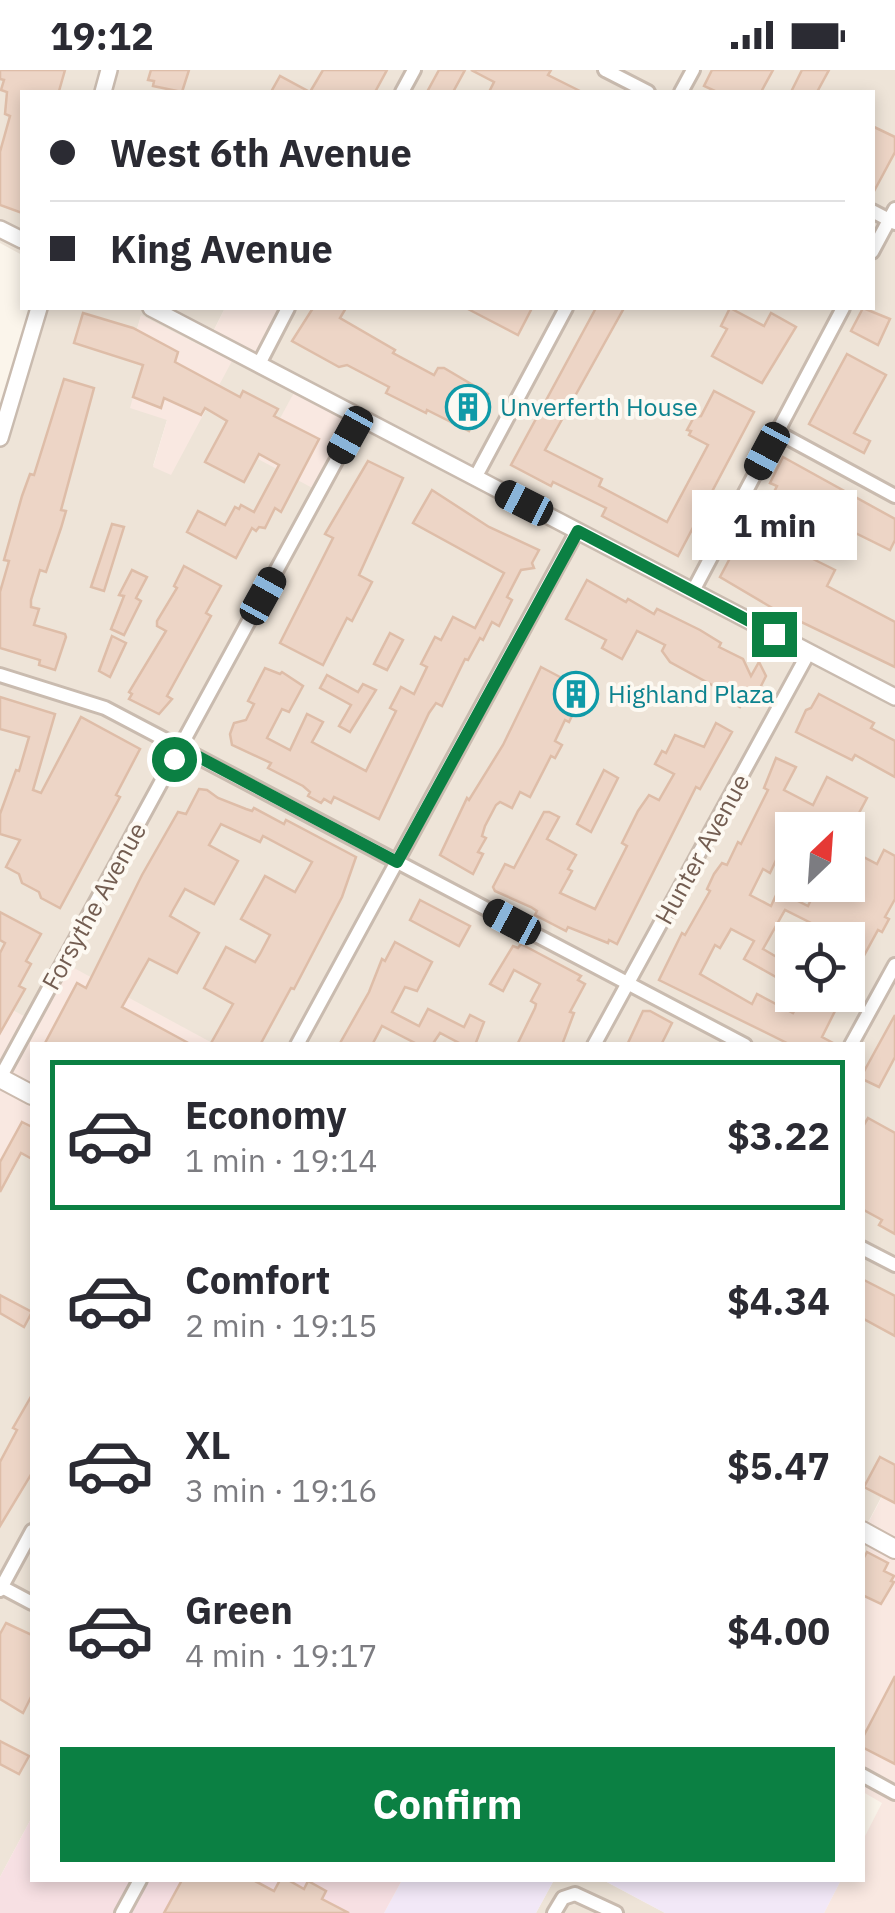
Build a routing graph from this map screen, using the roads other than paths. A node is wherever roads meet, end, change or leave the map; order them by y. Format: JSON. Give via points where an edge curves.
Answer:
{"nodes":[{"id":1,"x":605,"y":70,"type":"edge"},
{"id":2,"x":644,"y":90,"type":"edge"},
{"id":3,"x":893,"y":217,"type":"edge"},
{"id":4,"x":875,"y":247,"type":"edge"},
{"id":5,"x":38,"y":310,"type":"edge"},
{"id":6,"x":155,"y":310,"type":"edge"},
{"id":7,"x":287,"y":310,"type":"edge"},
{"id":8,"x":565,"y":310,"type":"edge"},
{"id":9,"x":842,"y":310,"type":"edge"},
{"id":10,"x":258,"y":364,"type":"junction"},
{"id":11,"x":360,"y":417,"type":"junction"},
{"id":12,"x":777,"y":432,"type":"junction"},
{"id":13,"x":0,"y":438,"type":"edge"},
{"id":14,"x":475,"y":478,"type":"junction"},
{"id":15,"x":895,"y":496,"type":"edge"},
{"id":16,"x":578,"y":531,"type":"junction"},
{"id":17,"x":693,"y":591,"type":"junction"},
{"id":18,"x":809,"y":652,"type":"junction"},
{"id":19,"x":0,"y":675,"type":"edge"},
{"id":20,"x":895,"y":697,"type":"edge"},
{"id":21,"x":180,"y":747,"type":"junction"},
{"id":22,"x":397,"y":862,"type":"junction"},
{"id":23,"x":895,"y":964,"type":"edge"},
{"id":24,"x":891,"y":981,"type":"edge"},
{"id":25,"x":628,"y":983,"type":"junction"},
{"id":26,"x":299,"y":1042,"type":"edge"},
{"id":27,"x":596,"y":1042,"type":"edge"},
{"id":28,"x":740,"y":1042,"type":"edge"},
{"id":29,"x":854,"y":1042,"type":"edge"},
{"id":30,"x":0,"y":1078,"type":"edge"},
{"id":31,"x":30,"y":1094,"type":"edge"},
{"id":32,"x":865,"y":1250,"type":"edge"},
{"id":33,"x":895,"y":1265,"type":"edge"},
{"id":34,"x":865,"y":1533,"type":"edge"},
{"id":35,"x":30,"y":1534,"type":"edge"},
{"id":36,"x":895,"y":1548,"type":"edge"},
{"id":37,"x":1,"y":1588,"type":"edge"},
{"id":38,"x":30,"y":1602,"type":"edge"},
{"id":39,"x":865,"y":1777,"type":"edge"},
{"id":40,"x":895,"y":1792,"type":"edge"},
{"id":41,"x":139,"y":1882,"type":"edge"},
{"id":42,"x":122,"y":1913,"type":"edge"},
{"id":43,"x":554,"y":1913,"type":"edge"},
{"id":44,"x":616,"y":1913,"type":"edge"}],
"edges":[{"from":1,"to":2,"type":"street"},
{"from":3,"to":4,"type":"street"},
{"from":5,"to":13,"type":"street"},
{"from":6,"to":10,"type":"street"},
{"from":7,"to":10,"type":"street"},
{"from":8,"to":14,"type":"street"},
{"from":9,"to":12,"type":"street"},
{"from":10,"to":11,"type":"street"},
{"from":11,"to":14,"type":"street"},
{"from":11,"to":21,"type":"street","name":"Forsythe Avenue"},
{"from":12,"to":15,"type":"street"},
{"from":12,"to":17,"type":"street"},
{"from":14,"to":16,"type":"street"},
{"from":16,"to":17,"type":"street"},
{"from":16,"to":22,"type":"street"},
{"from":17,"to":18,"type":"street"},
{"from":18,"to":20,"type":"street"},
{"from":18,"to":25,"type":"street","name":"Hunter Avenue"},
{"from":19,"to":21,"type":"street","via":[[105,708]]},
{"from":21,"to":22,"type":"street"},
{"from":21,"to":30,"type":"street","name":"Forsythe Avenue"},
{"from":22,"to":25,"type":"street"},
{"from":22,"to":26,"type":"street"},
{"from":23,"to":24,"type":"street"},
{"from":24,"to":29,"type":"street"},
{"from":25,"to":27,"type":"street","name":"Hunter Avenue"},
{"from":25,"to":28,"type":"street"},
{"from":30,"to":31,"type":"main road"},
{"from":32,"to":33,"type":"street"},
{"from":34,"to":36,"type":"main road"},
{"from":35,"to":37,"type":"street"},
{"from":37,"to":38,"type":"street"},
{"from":39,"to":40,"type":"street"},
{"from":41,"to":42,"type":"street"},
{"from":43,"to":44,"type":"street","via":[[568,1895]]}]}
